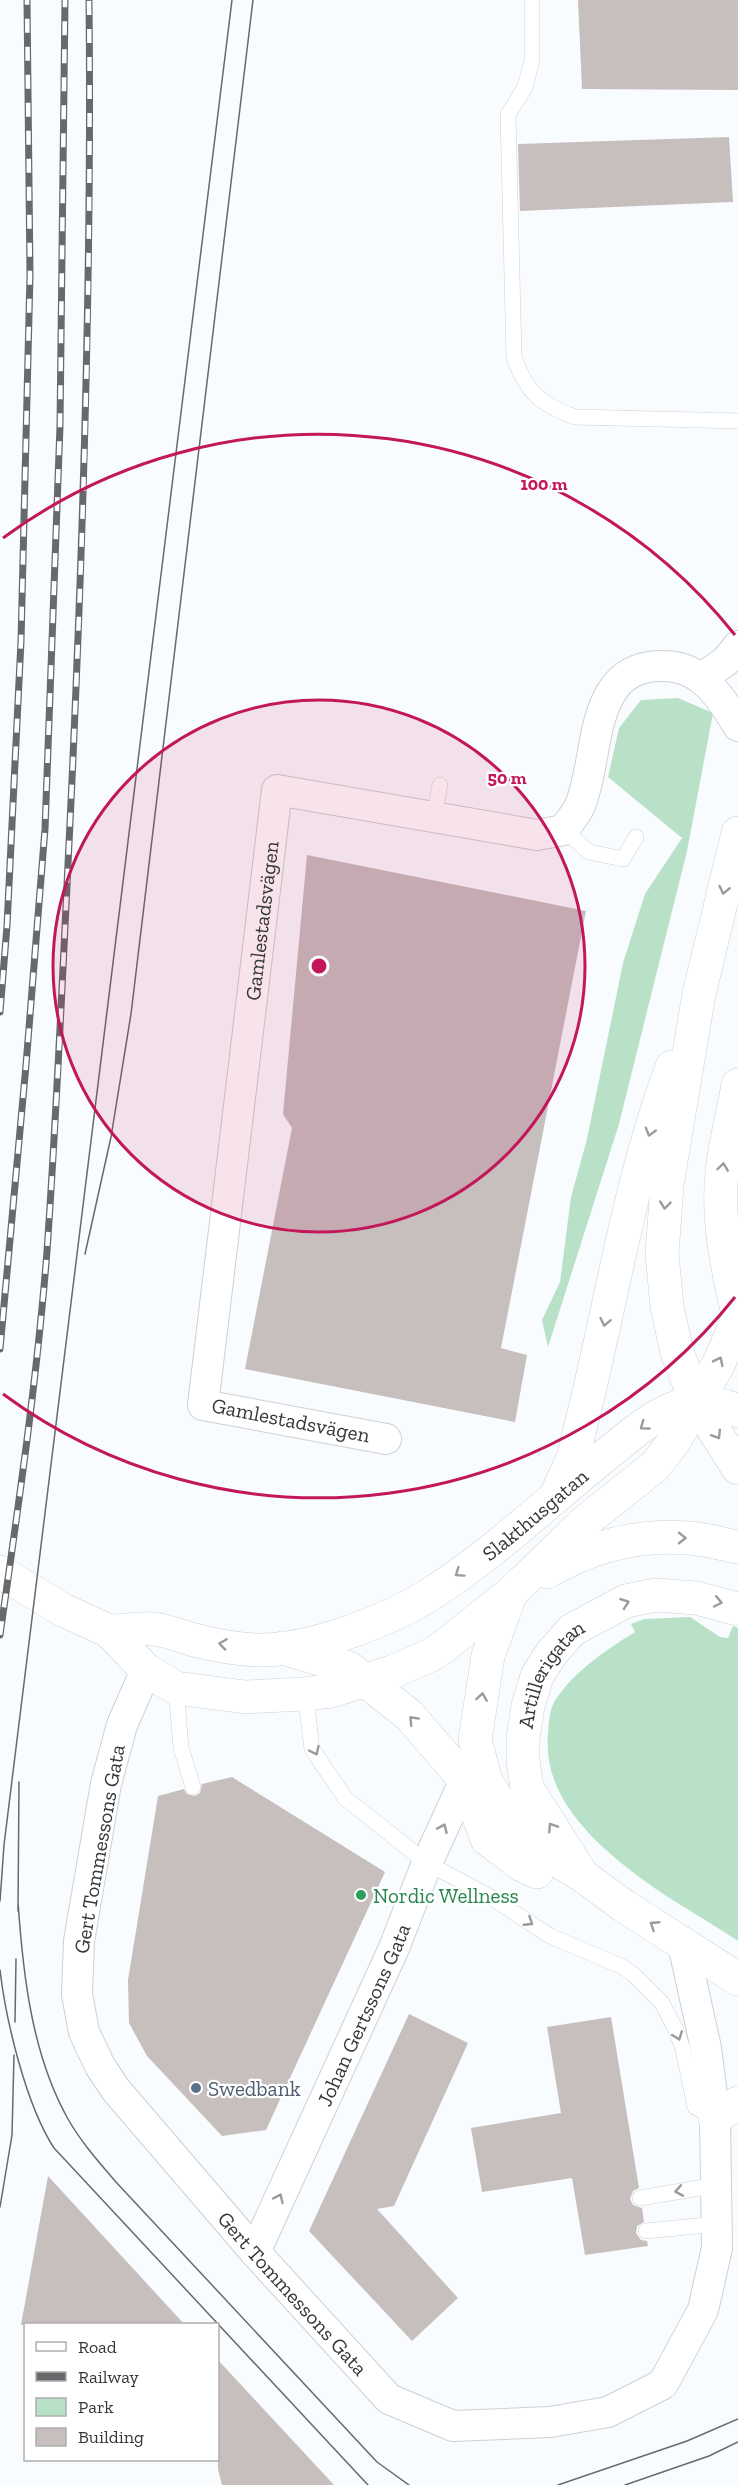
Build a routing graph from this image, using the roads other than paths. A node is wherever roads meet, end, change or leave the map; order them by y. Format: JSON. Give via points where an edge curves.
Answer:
{"nodes":[{"id":1,"x":532,"y":0,"type":"edge"},
{"id":2,"x":738,"y":421,"type":"edge"},
{"id":3,"x":738,"y":646,"type":"edge"},
{"id":4,"x":702,"y":678,"type":"junction"},
{"id":5,"x":738,"y":726,"type":"edge"},
{"id":6,"x":440,"y":784,"type":"dead end"},
{"id":7,"x":434,"y":817,"type":"junction"},
{"id":8,"x":564,"y":830,"type":"junction"},
{"id":9,"x":738,"y":833,"type":"edge"},
{"id":10,"x":636,"y":837,"type":"dead end"},
{"id":11,"x":699,"y":994,"type":"junction"},
{"id":12,"x":738,"y":1085,"type":"edge"},
{"id":13,"x":738,"y":1314,"type":"edge"},
{"id":14,"x":738,"y":1319,"type":"edge"},
{"id":15,"x":696,"y":1402,"type":"junction"},
{"id":16,"x":738,"y":1411,"type":"edge"},
{"id":17,"x":386,"y":1439,"type":"dead end"},
{"id":18,"x":738,"y":1468,"type":"edge"},
{"id":19,"x":554,"y":1498,"type":"junction"},
{"id":20,"x":738,"y":1547,"type":"edge"},
{"id":21,"x":0,"y":1572,"type":"edge"},
{"id":22,"x":511,"y":1593,"type":"junction"},
{"id":23,"x":738,"y":1609,"type":"edge"},
{"id":24,"x":109,"y":1631,"type":"junction"},
{"id":25,"x":343,"y":1634,"type":"junction"},
{"id":26,"x":281,"y":1648,"type":"junction"},
{"id":27,"x":325,"y":1661,"type":"junction"},
{"id":28,"x":146,"y":1671,"type":"junction"},
{"id":29,"x":364,"y":1681,"type":"junction"},
{"id":30,"x":176,"y":1688,"type":"junction"},
{"id":31,"x":304,"y":1694,"type":"junction"},
{"id":32,"x":474,"y":1740,"type":"junction"},
{"id":33,"x":465,"y":1780,"type":"junction"},
{"id":34,"x":193,"y":1787,"type":"dead end"},
{"id":35,"x":427,"y":1863,"type":"junction"},
{"id":36,"x":583,"y":1876,"type":"junction"},
{"id":37,"x":683,"y":1944,"type":"junction"},
{"id":38,"x":738,"y":1979,"type":"edge"},
{"id":39,"x":727,"y":2110,"type":"edge"},
{"id":40,"x":717,"y":2185,"type":"junction"},
{"id":41,"x":640,"y":2198,"type":"dead end"},
{"id":42,"x":717,"y":2224,"type":"junction"},
{"id":43,"x":646,"y":2231,"type":"dead end"},
{"id":44,"x":255,"y":2252,"type":"junction"}],
"edges":[{"from":1,"to":2,"type":"lane","via":[[532,60],[525,87],[508,115],[514,357],[521,378],[552,409],[575,417]]},
{"from":3,"to":4,"type":"street","via":[[726,661]]},
{"from":4,"to":5,"type":"street","via":[[724,701]]},
{"from":4,"to":8,"type":"street","via":[[680,666],[657,666],[634,670],[614,687],[601,712],[581,804]]},
{"from":6,"to":7,"type":"lane"},
{"from":7,"to":8,"type":"street","name":"Gamlestadsvägen","via":[[537,835]]},
{"from":7,"to":17,"type":"street","name":"Gamlestadsvägen","via":[[277,790],[202,1405]]},
{"from":8,"to":10,"type":"lane","via":[[589,852],[623,860]]},
{"from":9,"to":11,"type":"main road","one_way":true},
{"from":11,"to":15,"type":"main road","one_way":true,"via":[[667,1185],[662,1254],[675,1345]]},
{"from":11,"to":19,"type":"main road","one_way":true,"via":[[658,1105],[627,1213],[573,1458]]},
{"from":13,"to":12,"type":"main road","one_way":true,"via":[[722,1214],[722,1172]]},
{"from":15,"to":14,"type":"main road","one_way":true},
{"from":15,"to":16,"type":"main road","via":[[723,1404]]},
{"from":15,"to":18,"type":"main road","one_way":true},
{"from":15,"to":19,"type":"main road","name":"Slakthusgatan","one_way":true,"via":[[659,1415]]},
{"from":15,"to":22,"type":"main road","name":"Slakthusgatan","via":[[655,1466],[586,1521]]},
{"from":19,"to":25,"type":"main road","name":"Slakthusgatan","one_way":true,"via":[[478,1560],[423,1598]]},
{"from":22,"to":20,"type":"main road","name":"Slakthusgatan","one_way":true,"via":[[569,1559],[625,1540],[688,1538]]},
{"from":21,"to":24,"type":"main road","name":"Slakthusgatan","via":[[63,1610]]},
{"from":22,"to":29,"type":"main road","name":"Slakthusgatan","via":[[429,1656]]},
{"from":32,"to":22,"type":"main road","name":"Artillerigatan","one_way":true,"via":[[488,1656]]},
{"from":36,"to":23,"type":"main road","name":"Artillerigatan","one_way":true,"via":[[527,1788],[523,1738],[537,1676],[572,1630],[626,1601],[656,1595],[696,1598]]},
{"from":26,"to":24,"type":"main road","name":"Slakthusgatan","one_way":true,"via":[[260,1650],[197,1641],[154,1629]]},
{"from":24,"to":28,"type":"main road","name":"Slakthusgatan"},
{"from":25,"to":26,"type":"main road","name":"Slakthusgatan"},
{"from":25,"to":27,"type":"lane"},
{"from":26,"to":27,"type":"main road"},
{"from":27,"to":29,"type":"main road","via":[[349,1668]]},
{"from":27,"to":31,"type":"lane"},
{"from":28,"to":30,"type":"main road","name":"Slakthusgatan"},
{"from":28,"to":44,"type":"street","name":"Gert Tommessons Gata","via":[[122,1725],[106,1784],[79,1941],[77,1994],[82,2022],[100,2066],[116,2090]]},
{"from":29,"to":31,"type":"main road","name":"Slakthusgatan"},
{"from":33,"to":29,"type":"main road","one_way":true,"via":[[409,1715]]},
{"from":30,"to":31,"type":"main road","name":"Slakthusgatan","via":[[245,1697]]},
{"from":30,"to":34,"type":"lane","via":[[181,1748]]},
{"from":31,"to":35,"type":"lane","one_way":true,"via":[[312,1749],[345,1798]]},
{"from":32,"to":33,"type":"street","name":"Johan Gertssons Gata"},
{"from":32,"to":36,"type":"main road","name":"Artillerigatan","via":[[486,1781],[522,1839]]},
{"from":35,"to":33,"type":"street","name":"Johan Gertssons Gata","one_way":true},
{"from":33,"to":36,"type":"main road","via":[[487,1839],[522,1865],[559,1883]]},
{"from":35,"to":39,"type":"lane","one_way":true,"via":[[489,1896],[550,1936],[633,1974],[662,2003],[676,2030],[694,2107]]},
{"from":44,"to":35,"type":"street","name":"Johan Gertssons Gata","one_way":true,"via":[[394,1948]]},
{"from":37,"to":36,"type":"main road","name":"Artillerigatan","one_way":true},
{"from":37,"to":38,"type":"main road","name":"Artillerigatan"},
{"from":37,"to":39,"type":"street","name":"Gert Tommessons Gata","via":[[706,2048]]},
{"from":39,"to":40,"type":"street","name":"Gert Tommessons Gata"},
{"from":40,"to":41,"type":"lane","one_way":true},
{"from":40,"to":42,"type":"street","name":"Gert Tommessons Gata"},
{"from":42,"to":43,"type":"lane"},
{"from":42,"to":44,"type":"street","name":"Gert Tommessons Gata","via":[[717,2248],[703,2310],[663,2384],[608,2412],[549,2422],[453,2426],[389,2399]]}]}
